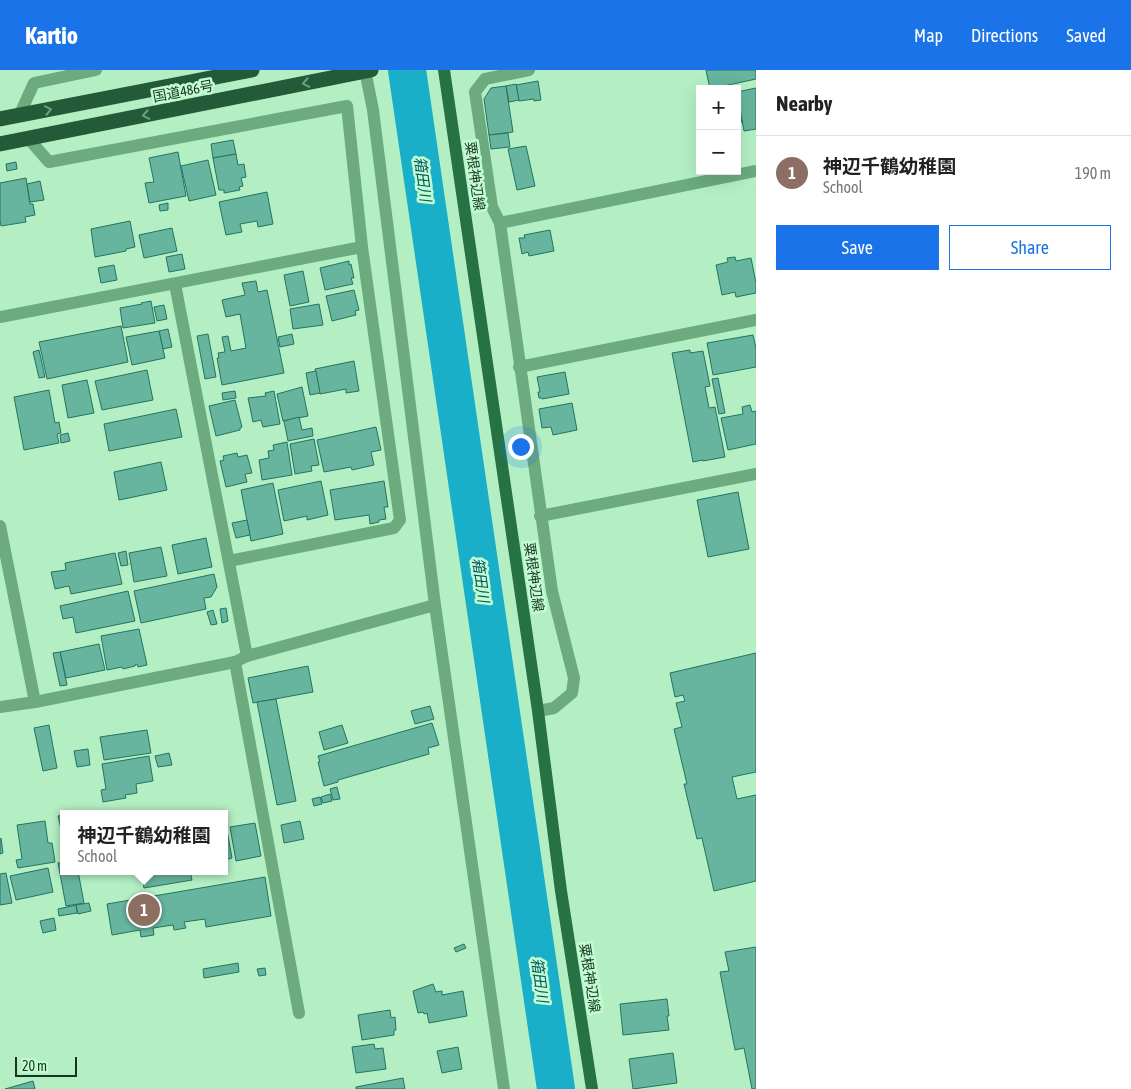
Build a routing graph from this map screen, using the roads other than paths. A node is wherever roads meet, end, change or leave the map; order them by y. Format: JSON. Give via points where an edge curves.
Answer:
{"nodes":[{"id":1,"x":96,"y":70,"type":"edge"},
{"id":2,"x":252,"y":70,"type":"edge"},
{"id":3,"x":368,"y":70,"type":"edge"},
{"id":4,"x":444,"y":70,"type":"edge"},
{"id":5,"x":529,"y":70,"type":"edge"},
{"id":6,"x":19,"y":116,"type":"junction"},
{"id":7,"x":0,"y":120,"type":"edge"},
{"id":8,"x":28,"y":138,"type":"junction"},
{"id":9,"x":0,"y":144,"type":"edge"},
{"id":10,"x":756,"y":172,"type":"edge"},
{"id":11,"x":500,"y":223,"type":"junction"},
{"id":12,"x":362,"y":247,"type":"junction"},
{"id":13,"x":175,"y":284,"type":"junction"},
{"id":14,"x":0,"y":317,"type":"edge"},
{"id":15,"x":756,"y":320,"type":"edge"},
{"id":16,"x":520,"y":367,"type":"junction"},
{"id":17,"x":756,"y":474,"type":"edge"},
{"id":18,"x":540,"y":516,"type":"junction"},
{"id":19,"x":0,"y":526,"type":"edge"},
{"id":20,"x":229,"y":561,"type":"junction"},
{"id":21,"x":435,"y":605,"type":"junction"},
{"id":22,"x":247,"y":656,"type":"junction"},
{"id":23,"x":235,"y":662,"type":"junction"},
{"id":24,"x":36,"y":702,"type":"junction"},
{"id":25,"x":0,"y":707,"type":"edge"},
{"id":26,"x":538,"y":711,"type":"junction"},
{"id":27,"x":299,"y":1013,"type":"dead end"},
{"id":28,"x":504,"y":1089,"type":"edge"},
{"id":29,"x":592,"y":1089,"type":"edge"}],
"edges":[{"from":1,"to":6,"type":"street","via":[[34,83]]},
{"from":6,"to":2,"type":"highway","name":"国道486号","one_way":true},
{"from":3,"to":8,"type":"highway","name":"国道486号","one_way":true},
{"from":3,"to":21,"type":"street"},
{"from":4,"to":26,"type":"main road","name":"粟根神辺線"},
{"from":5,"to":11,"type":"street","via":[[485,79],[475,92],[492,207]]},
{"from":6,"to":7,"type":"highway","name":"国道486号"},
{"from":8,"to":9,"type":"highway","name":"国道486号"},
{"from":8,"to":12,"type":"street","via":[[49,162],[347,106]]},
{"from":10,"to":11,"type":"street"},
{"from":11,"to":16,"type":"street"},
{"from":12,"to":13,"type":"street"},
{"from":12,"to":20,"type":"street","via":[[400,520],[394,528]]},
{"from":13,"to":14,"type":"street"},
{"from":13,"to":20,"type":"street"},
{"from":15,"to":16,"type":"street"},
{"from":16,"to":18,"type":"street"},
{"from":17,"to":18,"type":"street"},
{"from":18,"to":26,"type":"street","via":[[552,591],[574,678],[572,693],[554,708]]},
{"from":19,"to":24,"type":"street"},
{"from":20,"to":22,"type":"street"},
{"from":21,"to":22,"type":"street"},
{"from":21,"to":28,"type":"street"},
{"from":22,"to":23,"type":"street"},
{"from":23,"to":24,"type":"street"},
{"from":23,"to":27,"type":"street"},
{"from":24,"to":25,"type":"street"},
{"from":26,"to":29,"type":"main road","name":"粟根神辺線","via":[[561,891]]}]}
